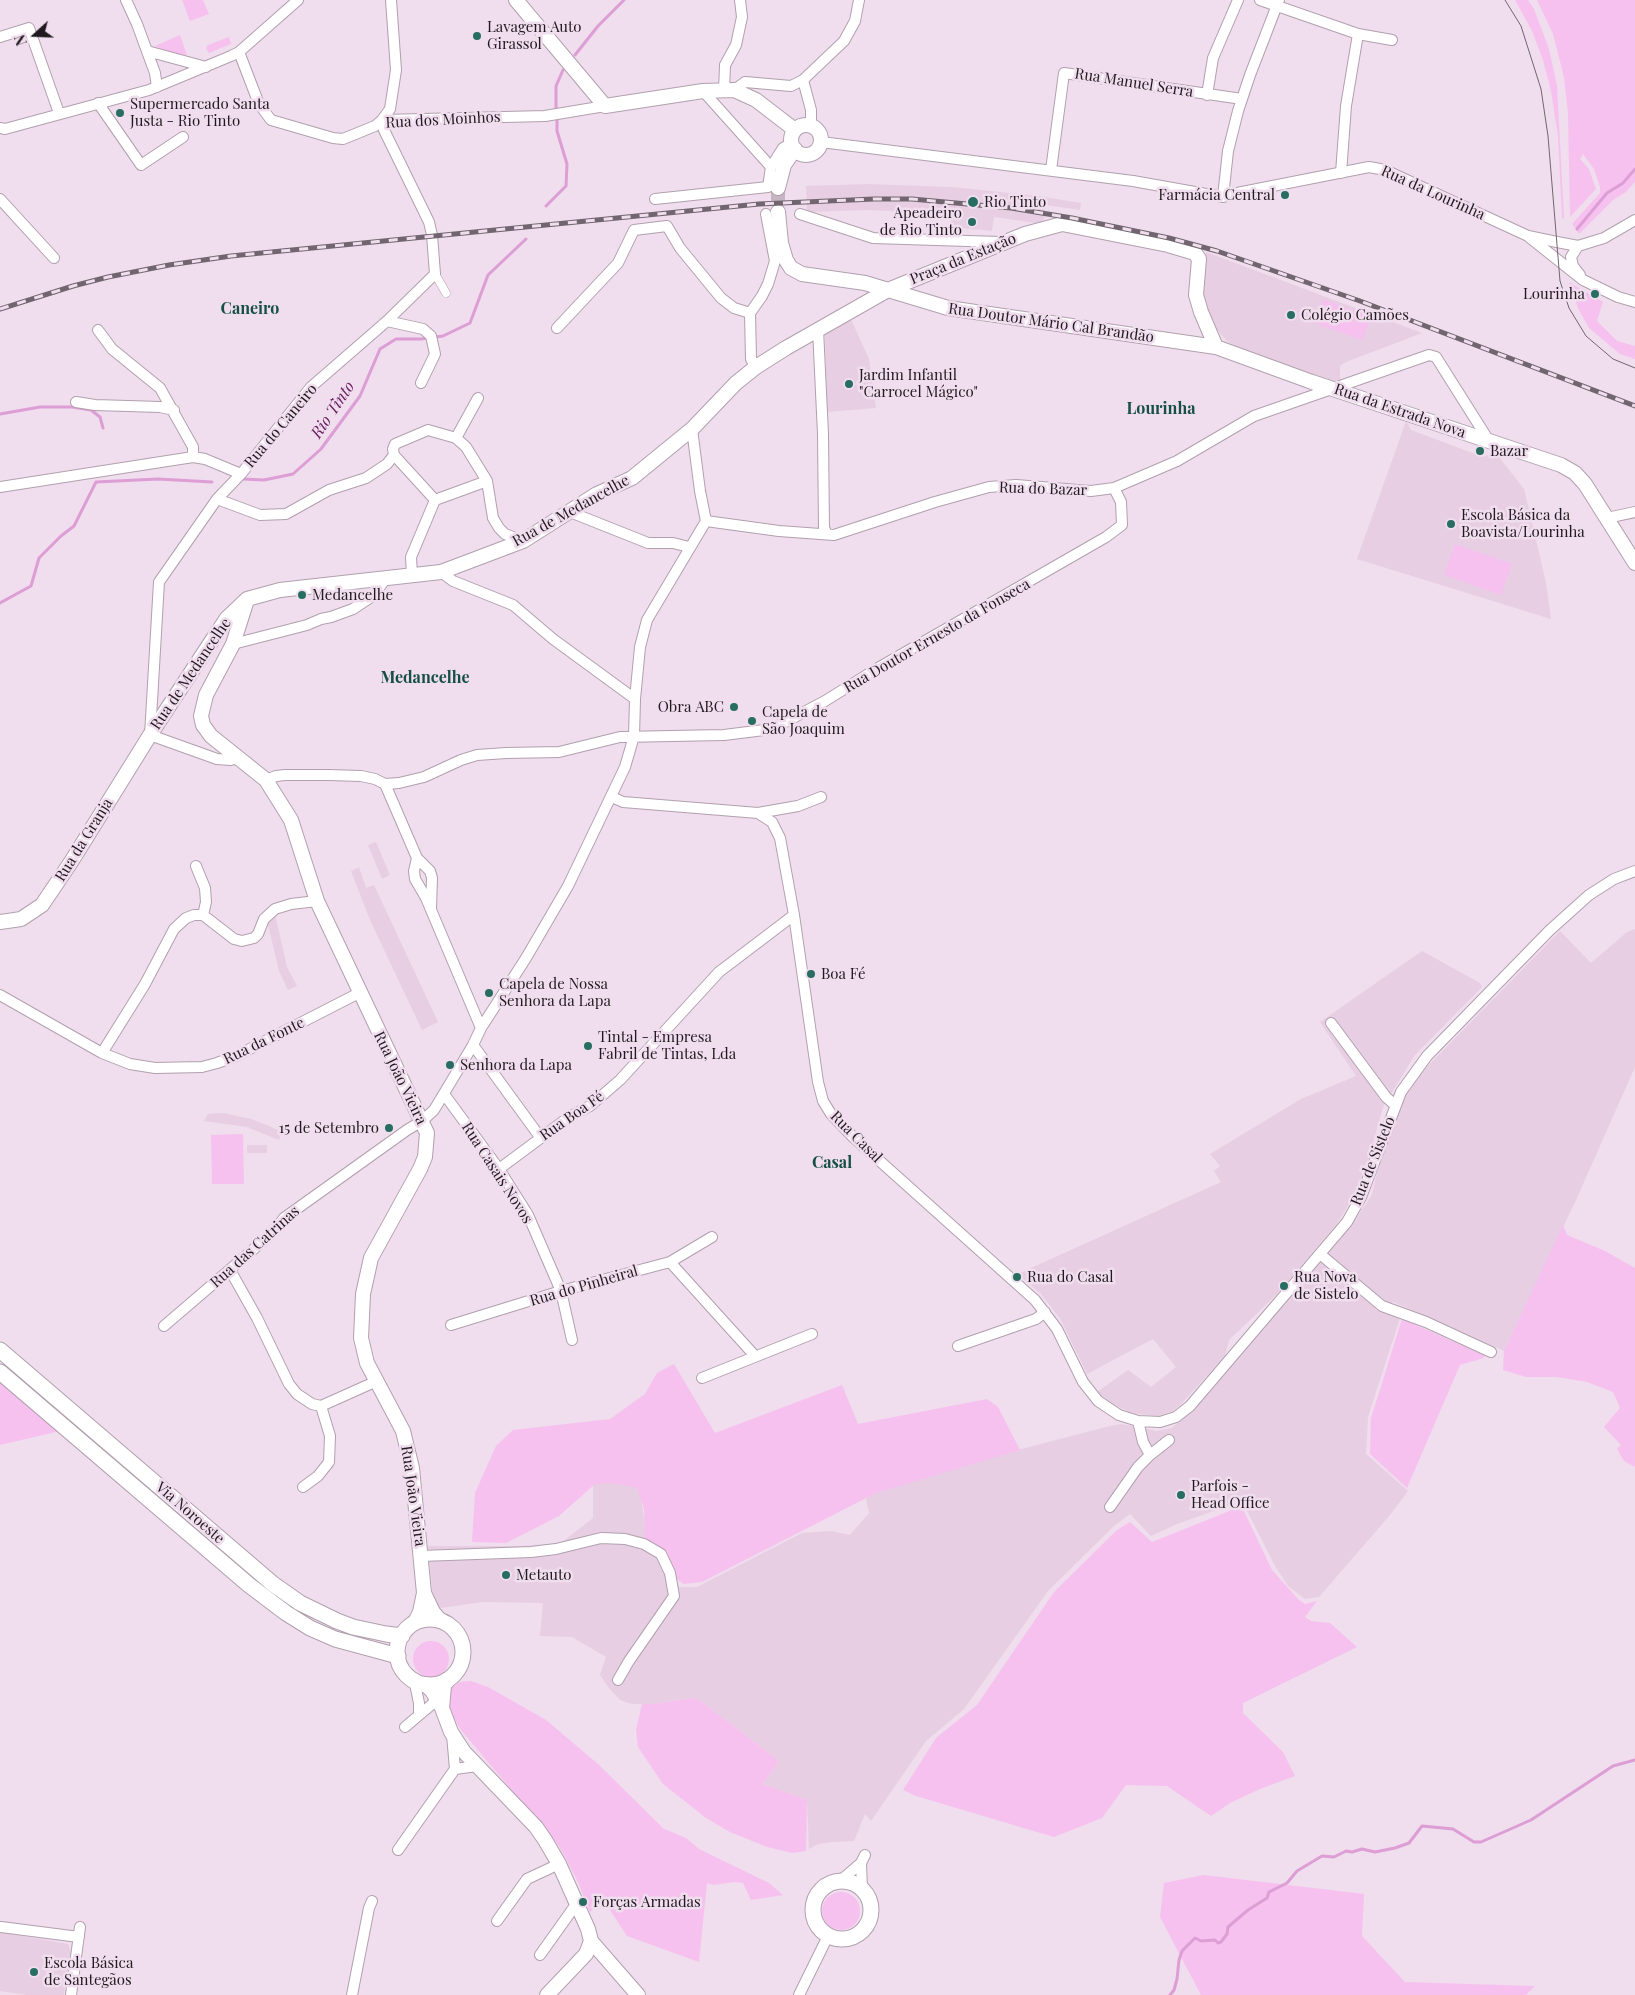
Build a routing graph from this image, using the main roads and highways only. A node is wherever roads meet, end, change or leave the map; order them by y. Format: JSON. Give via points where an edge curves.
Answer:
{"nodes":[{"id":1,"x":0,"y":1350,"type":"edge"},
{"id":2,"x":0,"y":1372,"type":"edge"},
{"id":3,"x":402,"y":1636,"type":"junction"},
{"id":4,"x":398,"y":1656,"type":"junction"},
{"id":5,"x":828,"y":1936,"type":"joint"}],
"edges":[{"from":1,"to":3,"type":"main road","name":"Via Noroeste","via":[[273,1584],[300,1603],[337,1621],[368,1631]]},
{"from":2,"to":4,"type":"main road","name":"Via Noroeste","via":[[249,1586],[286,1613],[335,1639]]},
{"from":3,"to":4,"type":"main road"},
{"from":3,"to":4,"type":"main road","via":[[415,1622],[440,1620],[456,1631],[461,1641],[461,1662],[448,1679],[438,1683],[419,1682],[401,1667]]},
{"from":5,"to":5,"type":"main road","via":[[837,1939],[856,1936],[871,1914],[867,1896],[848,1881],[831,1883],[814,1900],[813,1917]]}]}
